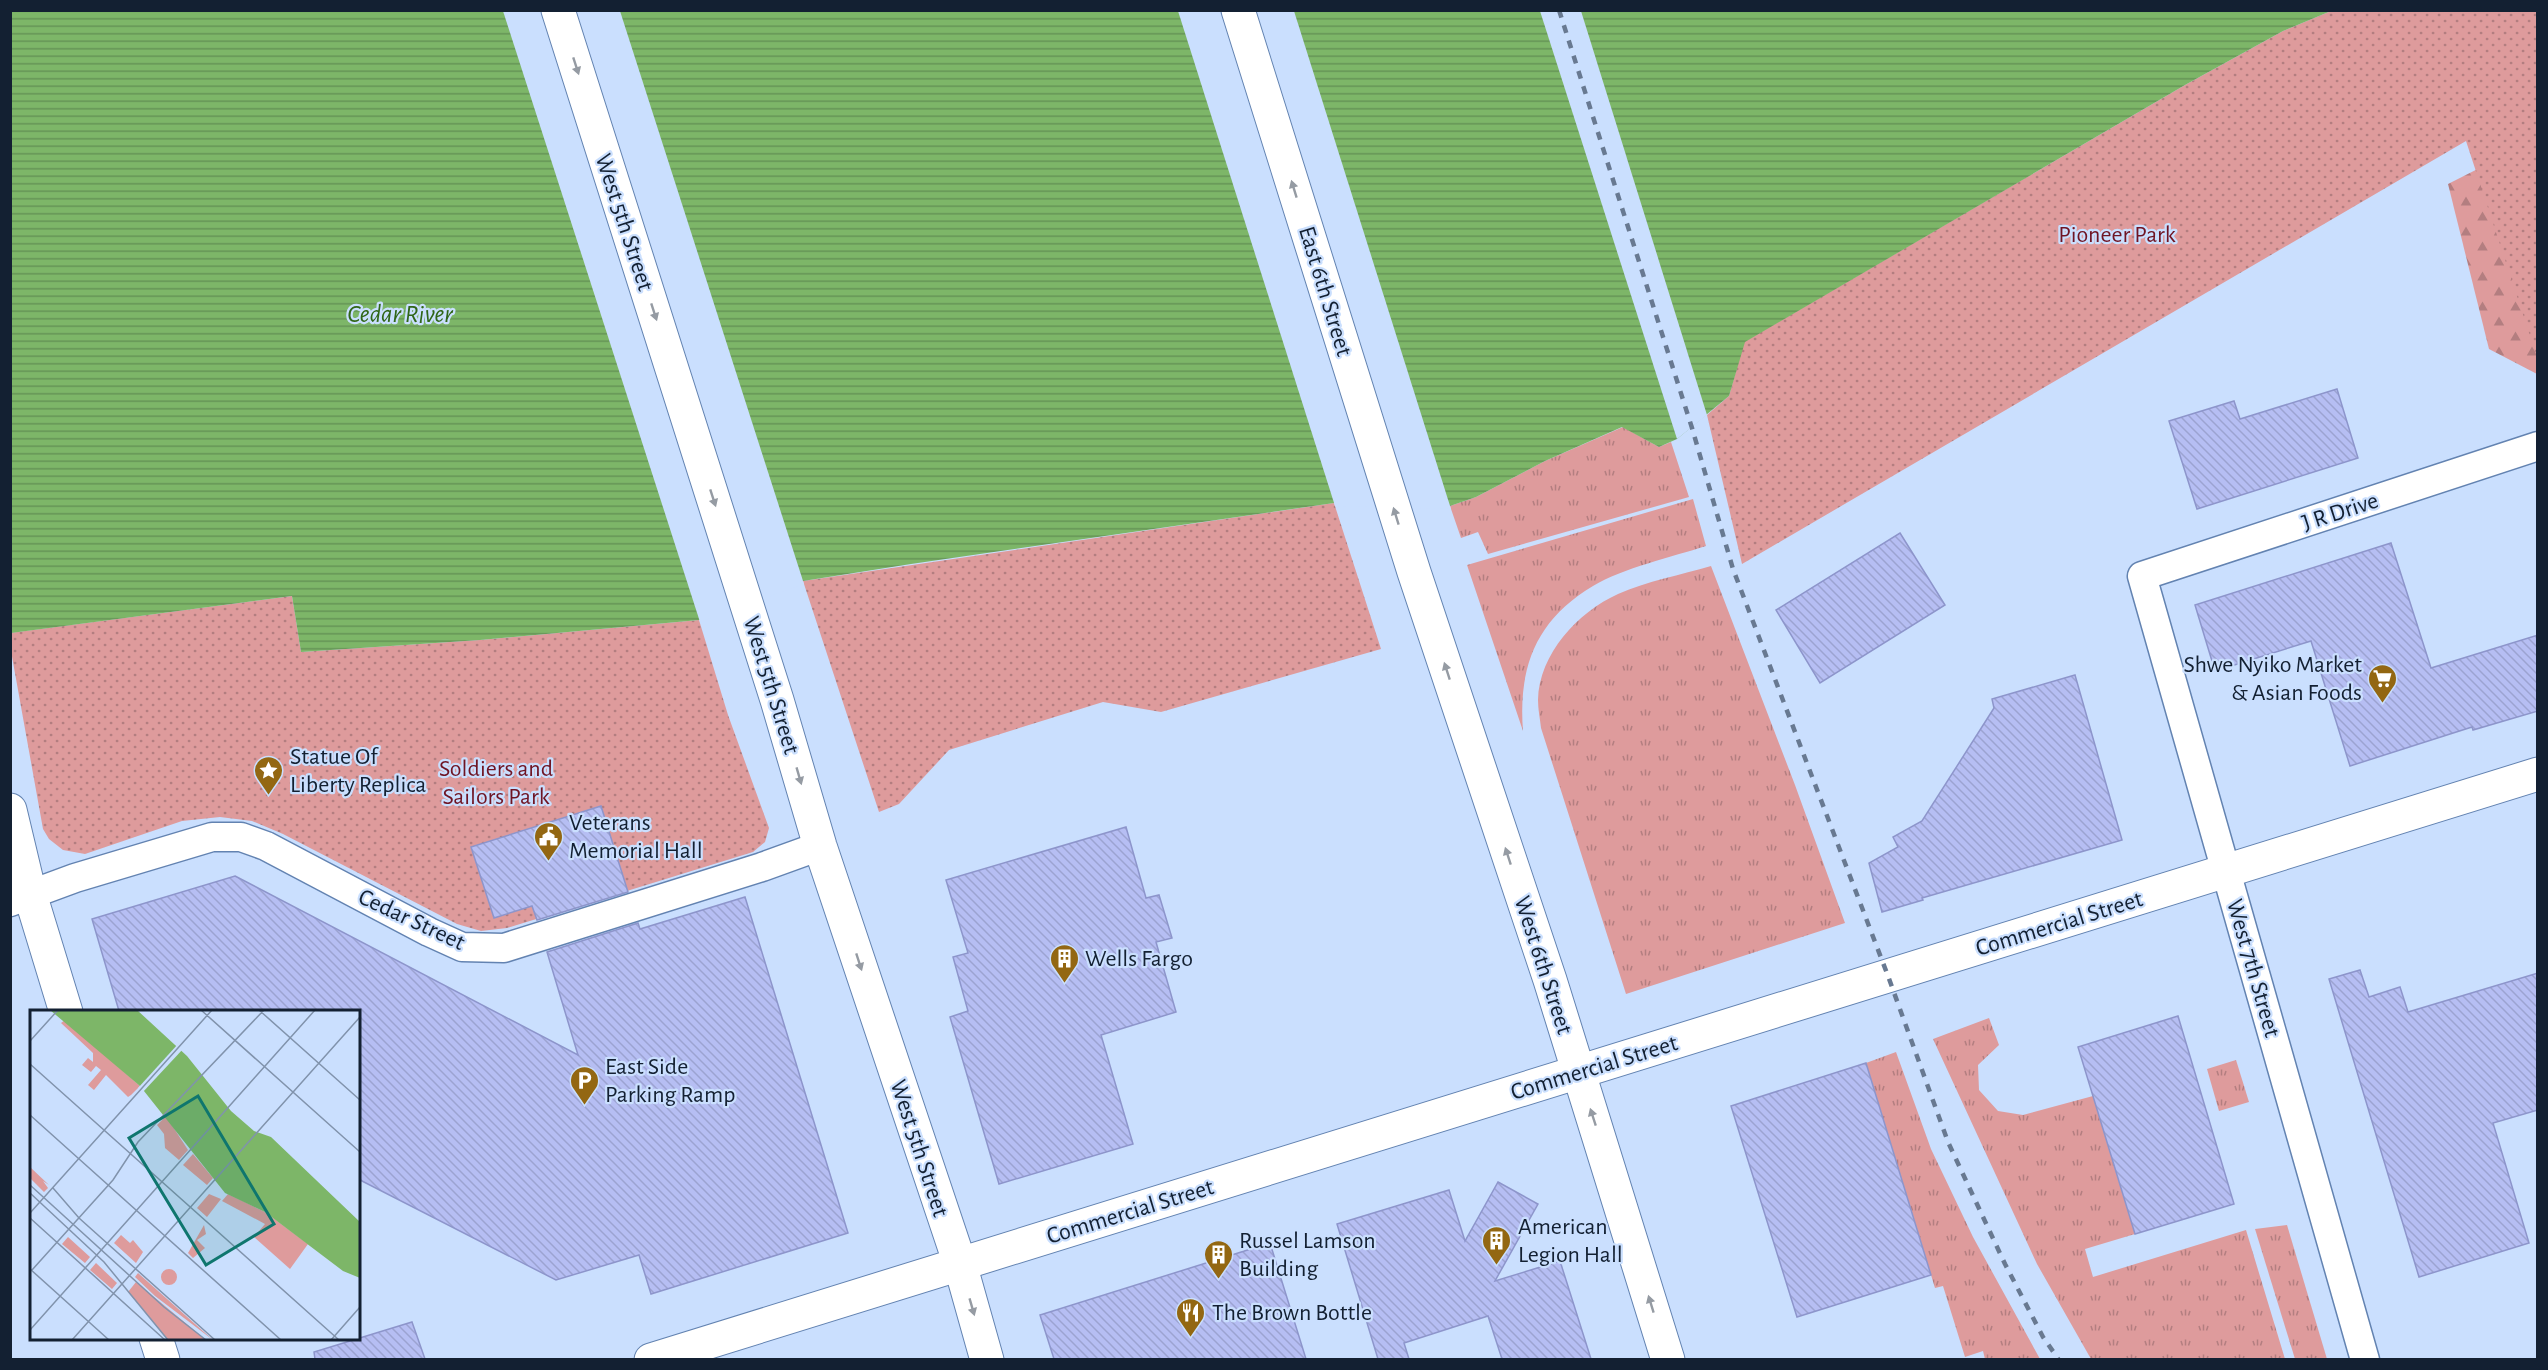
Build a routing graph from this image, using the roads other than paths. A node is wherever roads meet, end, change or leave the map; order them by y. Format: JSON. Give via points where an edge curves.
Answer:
{"nodes":[{"id":1,"x":558,"y":10,"type":"edge"},
{"id":2,"x":1239,"y":10,"type":"edge"},
{"id":3,"x":2538,"y":446,"type":"edge"},
{"id":4,"x":1414,"y":572,"type":"joint"},
{"id":5,"x":2142,"y":576,"type":"joint"},
{"id":6,"x":2538,"y":774,"type":"edge"},
{"id":7,"x":10,"y":810,"type":"edge"},
{"id":8,"x":820,"y":846,"type":"junction"},
{"id":9,"x":2226,"y":871,"type":"junction"},
{"id":10,"x":20,"y":898,"type":"edge"},
{"id":11,"x":66,"y":1010,"type":"edge"},
{"id":12,"x":1579,"y":1072,"type":"junction"},
{"id":13,"x":960,"y":1264,"type":"junction"},
{"id":14,"x":157,"y":1340,"type":"edge"},
{"id":15,"x":164,"y":1359,"type":"edge"},
{"id":16,"x":651,"y":1359,"type":"edge"},
{"id":17,"x":987,"y":1359,"type":"edge"},
{"id":18,"x":1668,"y":1359,"type":"edge"},
{"id":19,"x":2365,"y":1359,"type":"edge"}],
"edges":[{"from":1,"to":8,"type":"main road","name":"West 5th Street","one_way":true},
{"from":4,"to":2,"type":"main road","name":"East 6th Street","one_way":true},
{"from":3,"to":5,"type":"street","name":"J R Drive"},
{"from":12,"to":4,"type":"main road","name":"West 6th Street","one_way":true},
{"from":5,"to":9,"type":"street","name":"West 7th Street"},
{"from":6,"to":9,"type":"main road","name":"Commercial Street"},
{"from":7,"to":10,"type":"main road"},
{"from":8,"to":10,"type":"street","name":"Cedar Street","via":[[504,948],[462,947],[266,846],[241,837],[212,837]]},
{"from":8,"to":13,"type":"main road","name":"West 5th Street","one_way":true},
{"from":9,"to":12,"type":"main road","name":"Commercial Street"},
{"from":9,"to":19,"type":"street","name":"West 7th Street"},
{"from":10,"to":11,"type":"main road"},
{"from":12,"to":13,"type":"main road","name":"Commercial Street"},
{"from":18,"to":12,"type":"main road","name":"West 6th Street","one_way":true},
{"from":13,"to":16,"type":"main road","name":"Commercial Street"},
{"from":13,"to":17,"type":"main road","name":"West 5th Street","one_way":true},
{"from":14,"to":15,"type":"main road"}]}
